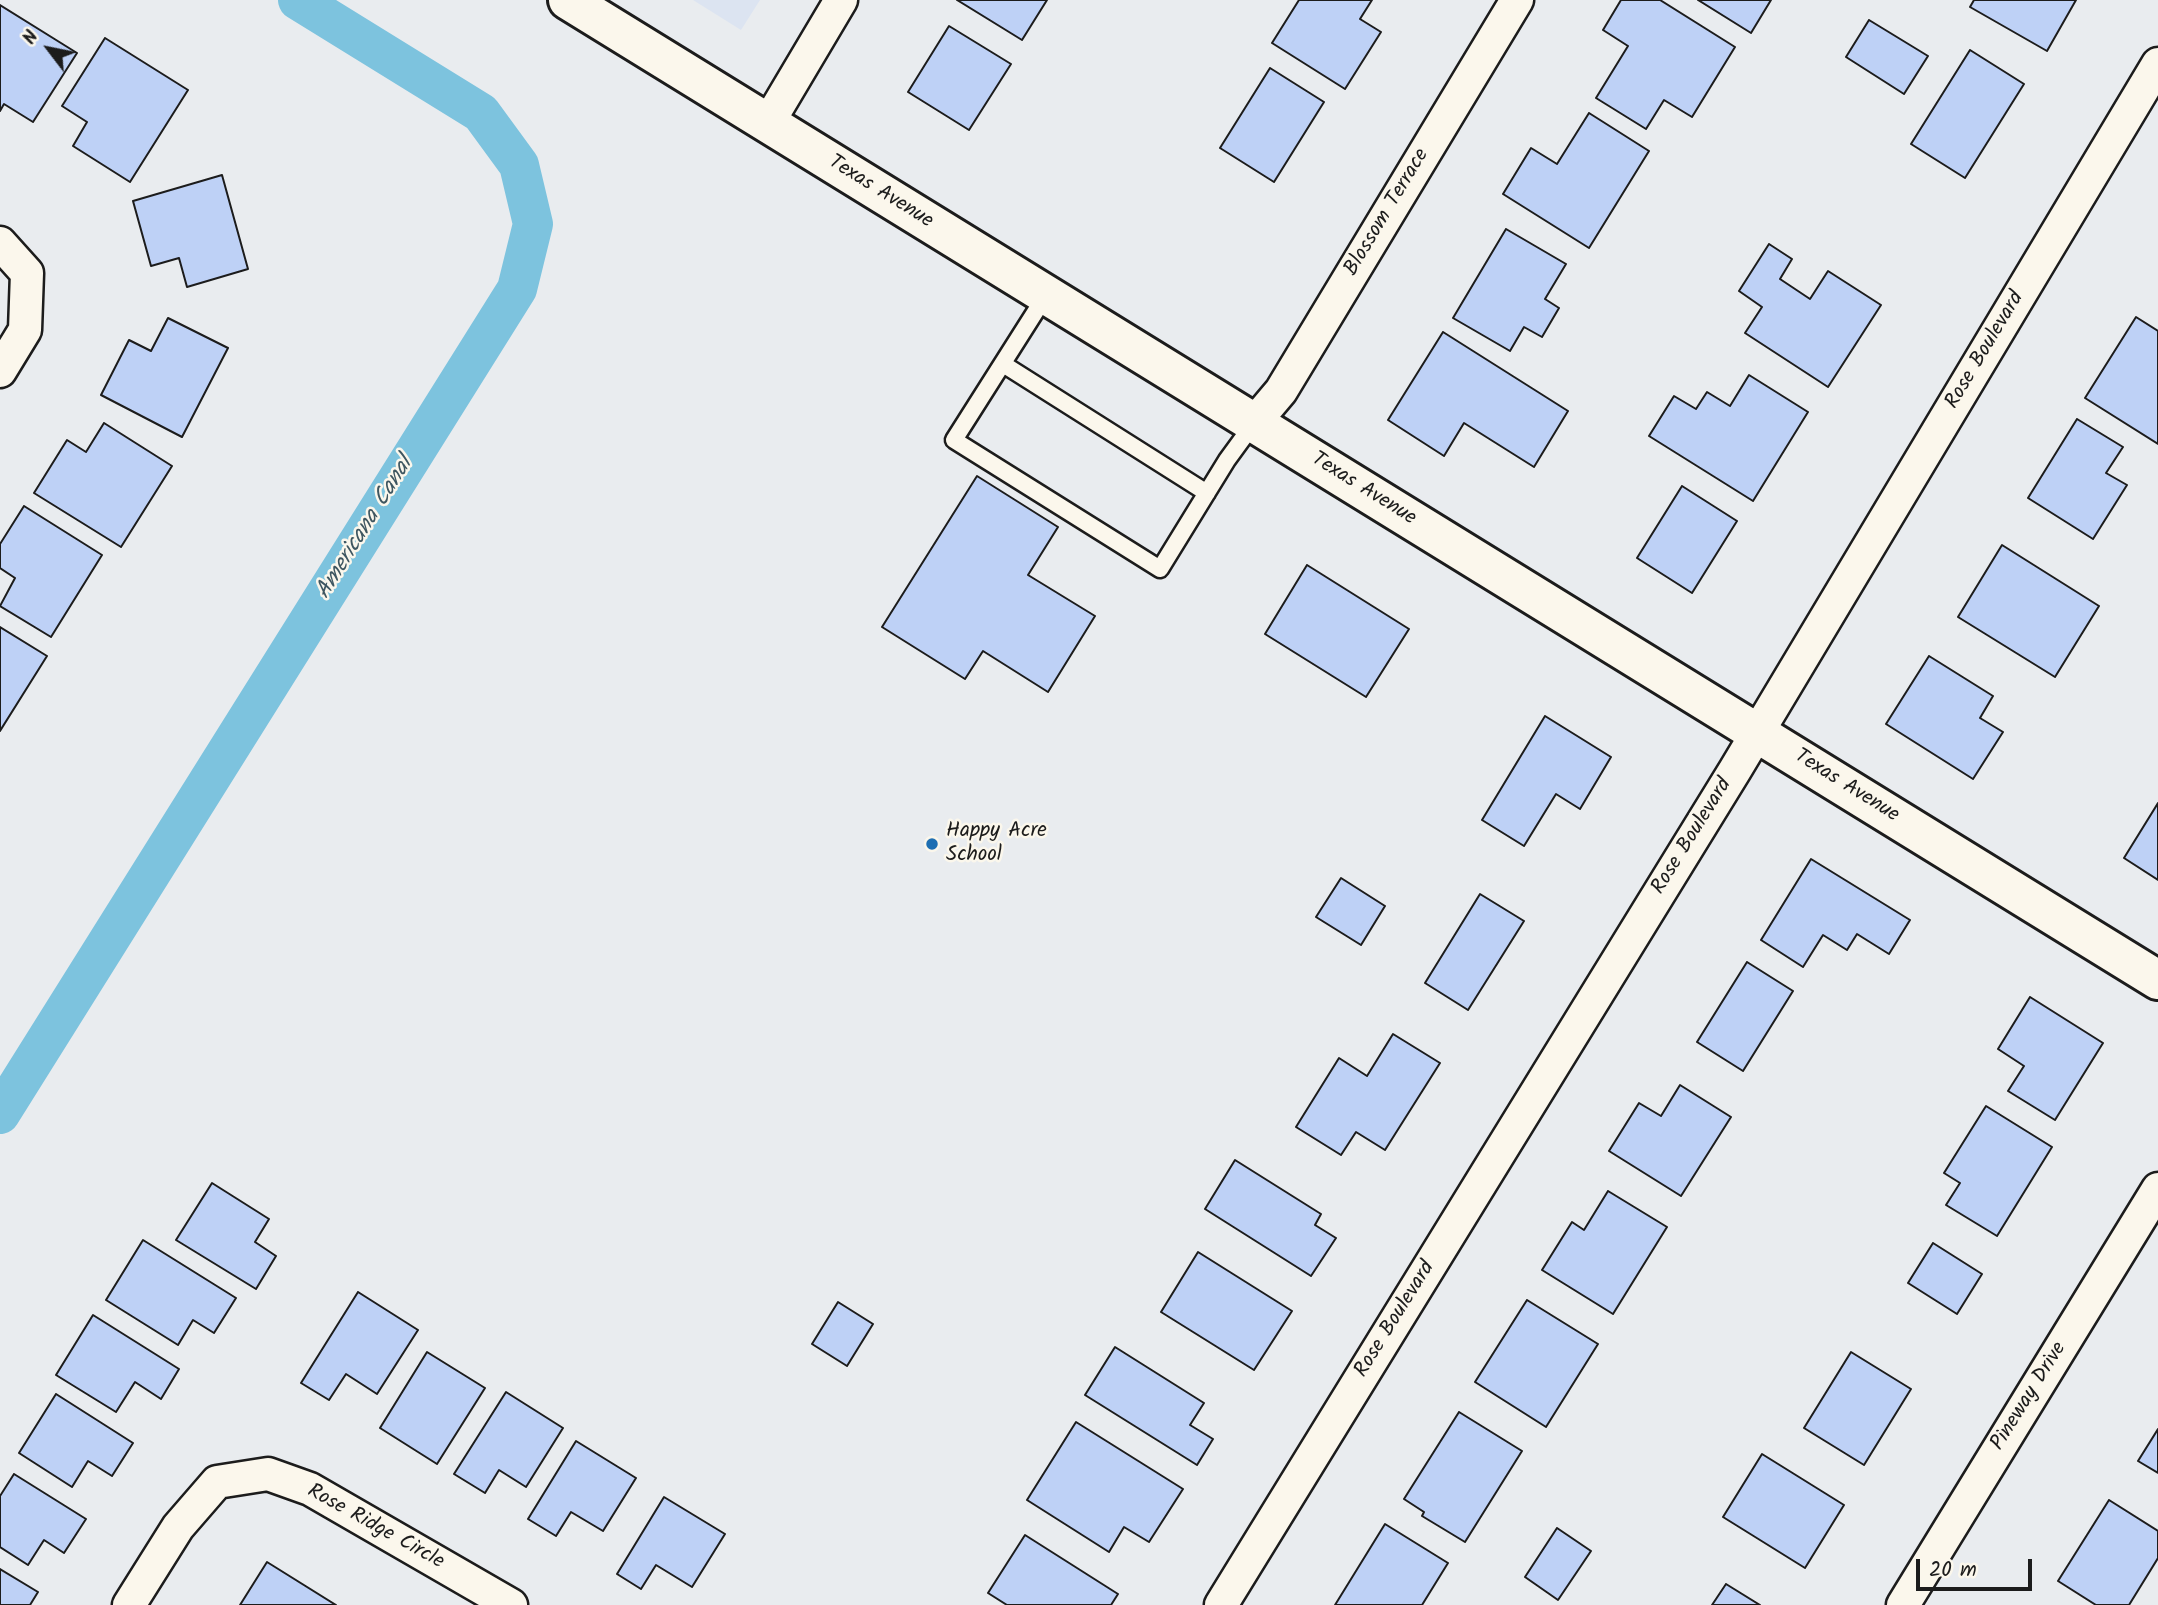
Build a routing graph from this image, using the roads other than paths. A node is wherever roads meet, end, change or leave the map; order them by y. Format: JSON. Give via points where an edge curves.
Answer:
{"nodes":[{"id":1,"x":568,"y":0,"type":"edge"},
{"id":2,"x":841,"y":0,"type":"edge"},
{"id":3,"x":1517,"y":0,"type":"edge"},
{"id":4,"x":2158,"y":64,"type":"edge"},
{"id":5,"x":768,"y":123,"type":"junction"},
{"id":6,"x":0,"y":243,"type":"edge"},
{"id":7,"x":1046,"y":295,"type":"junction"},
{"id":8,"x":1003,"y":364,"type":"junction"},
{"id":9,"x":0,"y":371,"type":"edge"},
{"id":10,"x":1254,"y":423,"type":"junction"},
{"id":11,"x":1207,"y":493,"type":"junction"},
{"id":12,"x":1757,"y":732,"type":"junction"},
{"id":13,"x":2158,"y":980,"type":"edge"},
{"id":14,"x":2158,"y":1189,"type":"edge"},
{"id":15,"x":130,"y":1605,"type":"edge"},
{"id":16,"x":511,"y":1605,"type":"edge"},
{"id":17,"x":1220,"y":1605,"type":"edge"},
{"id":18,"x":1903,"y":1605,"type":"edge"}],
"edges":[{"from":1,"to":5,"type":"street","name":"Texas Avenue"},
{"from":2,"to":5,"type":"street"},
{"from":3,"to":10,"type":"street","name":"Blossom Terrace","via":[[1281,391]]},
{"from":4,"to":12,"type":"street","name":"Rose Boulevard"},
{"from":5,"to":7,"type":"street","name":"Texas Avenue"},
{"from":6,"to":9,"type":"street","via":[[27,273],[25,330]]},
{"from":7,"to":8,"type":"lane"},
{"from":7,"to":10,"type":"street","name":"Texas Avenue"},
{"from":8,"to":11,"type":"lane"},
{"from":8,"to":11,"type":"lane","via":[[954,440],[1160,569]]},
{"from":10,"to":11,"type":"lane"},
{"from":10,"to":12,"type":"street","name":"Texas Avenue"},
{"from":12,"to":13,"type":"street","name":"Texas Avenue"},
{"from":12,"to":17,"type":"street","name":"Rose Boulevard"},
{"from":14,"to":18,"type":"street","name":"Pineway Drive"},
{"from":15,"to":16,"type":"street","name":"Rose Ridge Circle","via":[[178,1527],[217,1482],[268,1474],[310,1489]]}]}
